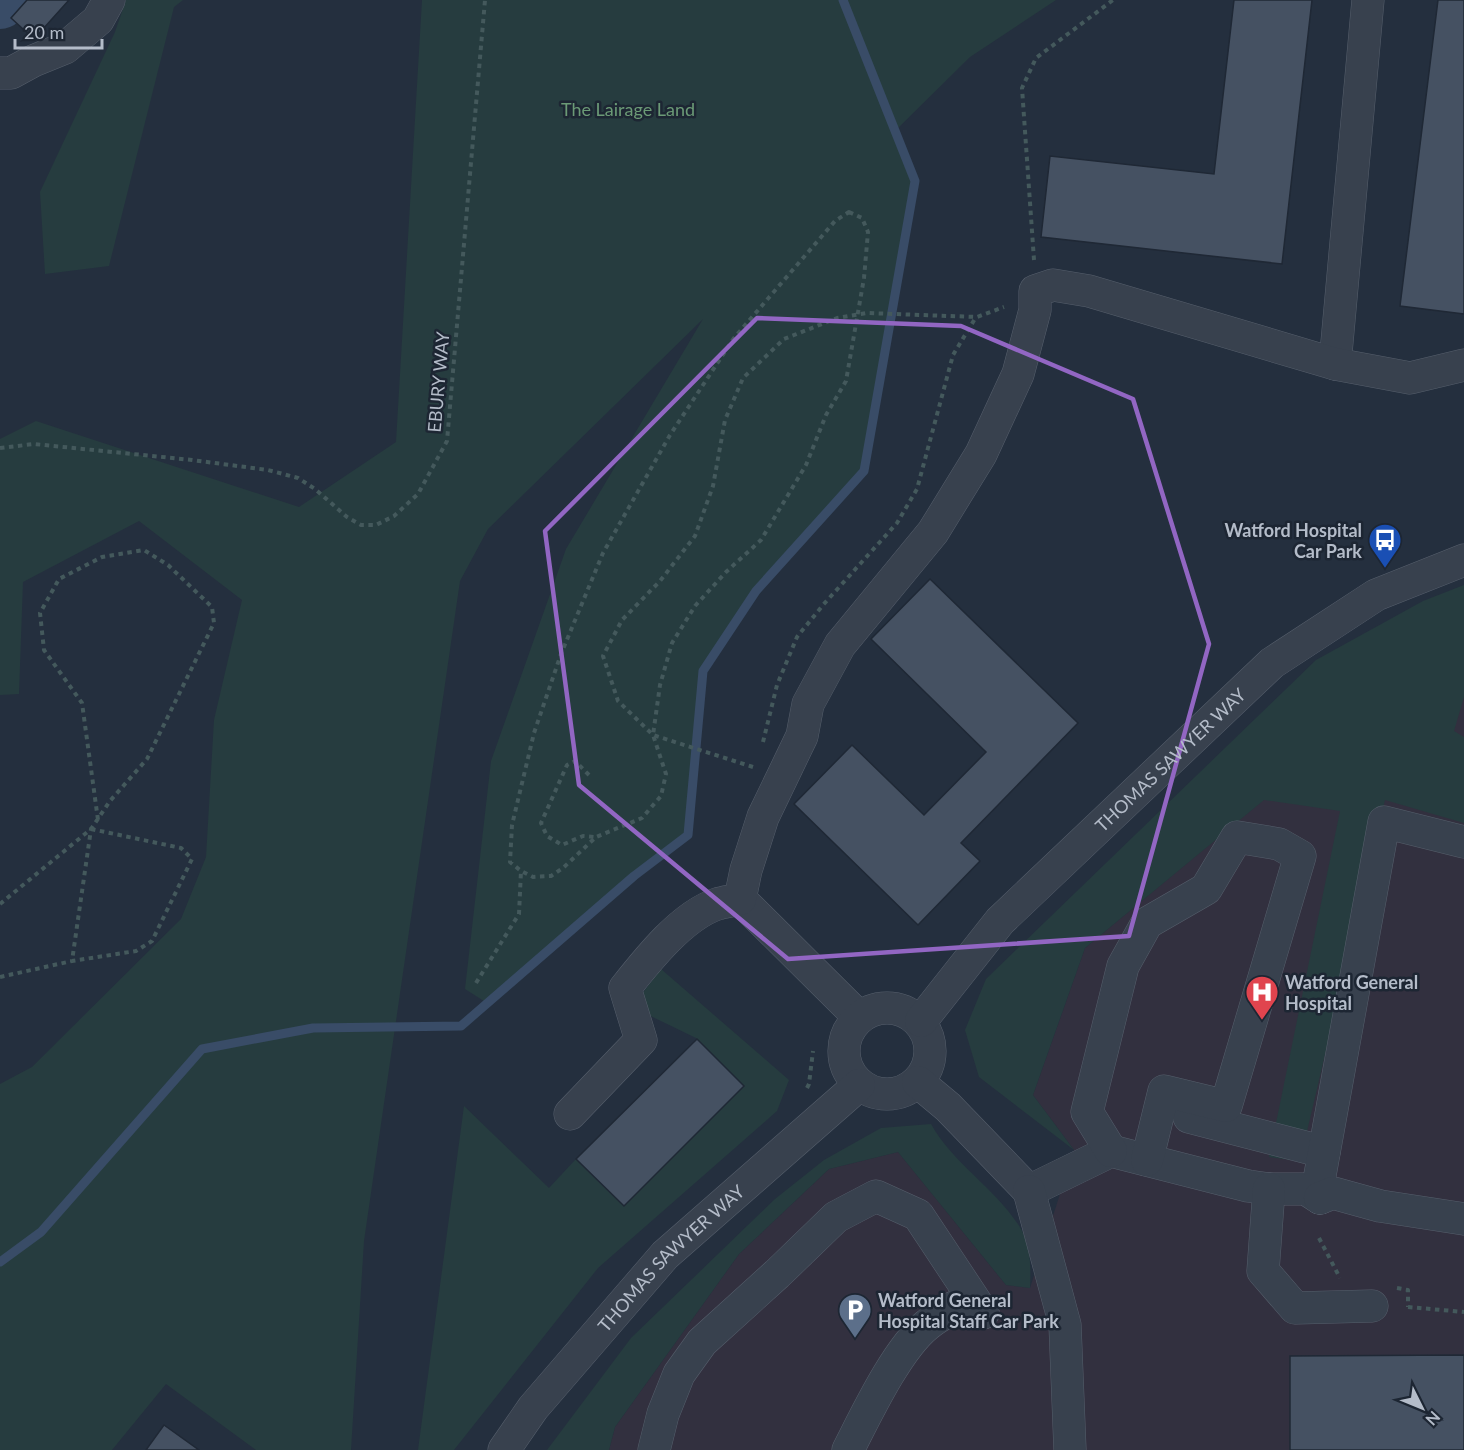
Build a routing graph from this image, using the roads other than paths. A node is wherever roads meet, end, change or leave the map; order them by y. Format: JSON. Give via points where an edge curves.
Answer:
{"nodes":[{"id":1,"x":109,"y":0,"type":"edge"},
{"id":2,"x":1368,"y":0,"type":"edge"},
{"id":3,"x":0,"y":73,"type":"edge"},
{"id":4,"x":1335,"y":364,"type":"junction"},
{"id":5,"x":1464,"y":366,"type":"edge"},
{"id":6,"x":1464,"y":560,"type":"edge"},
{"id":7,"x":1464,"y":842,"type":"edge"},
{"id":8,"x":740,"y":899,"type":"junction"},
{"id":9,"x":859,"y":1017,"type":"junction"},
{"id":10,"x":921,"y":1021,"type":"junction"},
{"id":11,"x":918,"y":1082,"type":"junction"},
{"id":12,"x":859,"y":1085,"type":"junction"},
{"id":13,"x":1186,"y":1096,"type":"junction"},
{"id":14,"x":570,"y":1114,"type":"dead end"},
{"id":15,"x":1111,"y":1151,"type":"junction"},
{"id":16,"x":1324,"y":1152,"type":"junction"},
{"id":17,"x":1147,"y":1160,"type":"junction"},
{"id":18,"x":1269,"y":1189,"type":"junction"},
{"id":19,"x":1029,"y":1191,"type":"junction"},
{"id":20,"x":1320,"y":1198,"type":"junction"},
{"id":21,"x":1464,"y":1219,"type":"edge"},
{"id":22,"x":1386,"y":1306,"type":"road end"},
{"id":23,"x":504,"y":1450,"type":"edge"},
{"id":24,"x":654,"y":1450,"type":"edge"},
{"id":25,"x":848,"y":1450,"type":"edge"},
{"id":26,"x":1070,"y":1450,"type":"edge"}],
"edges":[{"from":1,"to":3,"type":"street","via":[[98,20],[65,48],[11,73]]},
{"from":2,"to":4,"type":"street"},
{"from":4,"to":5,"type":"street","via":[[1410,378]]},
{"from":4,"to":8,"type":"street","via":[[1089,291],[1053,285],[1035,300],[1018,374],[981,454],[933,532],[840,645],[808,704],[802,736],[763,817]]},
{"from":6,"to":10,"type":"street","name":"THOMAS SAWYER WAY","via":[[1376,595],[1272,663],[1000,921]]},
{"from":7,"to":16,"type":"street","via":[[1384,822]]},
{"from":8,"to":9,"type":"street"},
{"from":8,"to":14,"type":"street","via":[[716,904],[688,920],[631,980],[625,988],[641,1040]]},
{"from":9,"to":10,"type":"street","via":[[877,1008],[892,1007]]},
{"from":9,"to":12,"type":"street","via":[[843,1046],[847,1068]]},
{"from":10,"to":11,"type":"street","via":[[930,1044],[930,1058]]},
{"from":11,"to":12,"type":"street","via":[[906,1091],[892,1094],[872,1093]]},
{"from":11,"to":19,"type":"street","via":[[948,1107]]},
{"from":12,"to":23,"type":"street","name":"THOMAS SAWYER WAY","via":[[665,1255],[533,1408]]},
{"from":13,"to":15,"type":"street","via":[[1227,1106],[1300,856],[1279,844],[1237,837],[1206,889],[1147,923],[1123,966],[1087,1112]]},
{"from":13,"to":16,"type":"street","via":[[1183,1116]]},
{"from":13,"to":17,"type":"street","via":[[1164,1091]]},
{"from":15,"to":17,"type":"street"},
{"from":15,"to":19,"type":"street"},
{"from":16,"to":20,"type":"street"},
{"from":17,"to":18,"type":"street"},
{"from":18,"to":20,"type":"street","via":[[1306,1189]]},
{"from":18,"to":22,"type":"street","via":[[1263,1271],[1295,1308]]},
{"from":19,"to":26,"type":"street","via":[[1065,1324]]},
{"from":20,"to":21,"type":"street","via":[[1333,1193],[1380,1206]]},
{"from":24,"to":25,"type":"street","via":[[679,1374],[702,1342],[836,1217],[876,1196],[918,1215],[983,1312],[954,1307],[926,1325],[889,1374]]}]}
